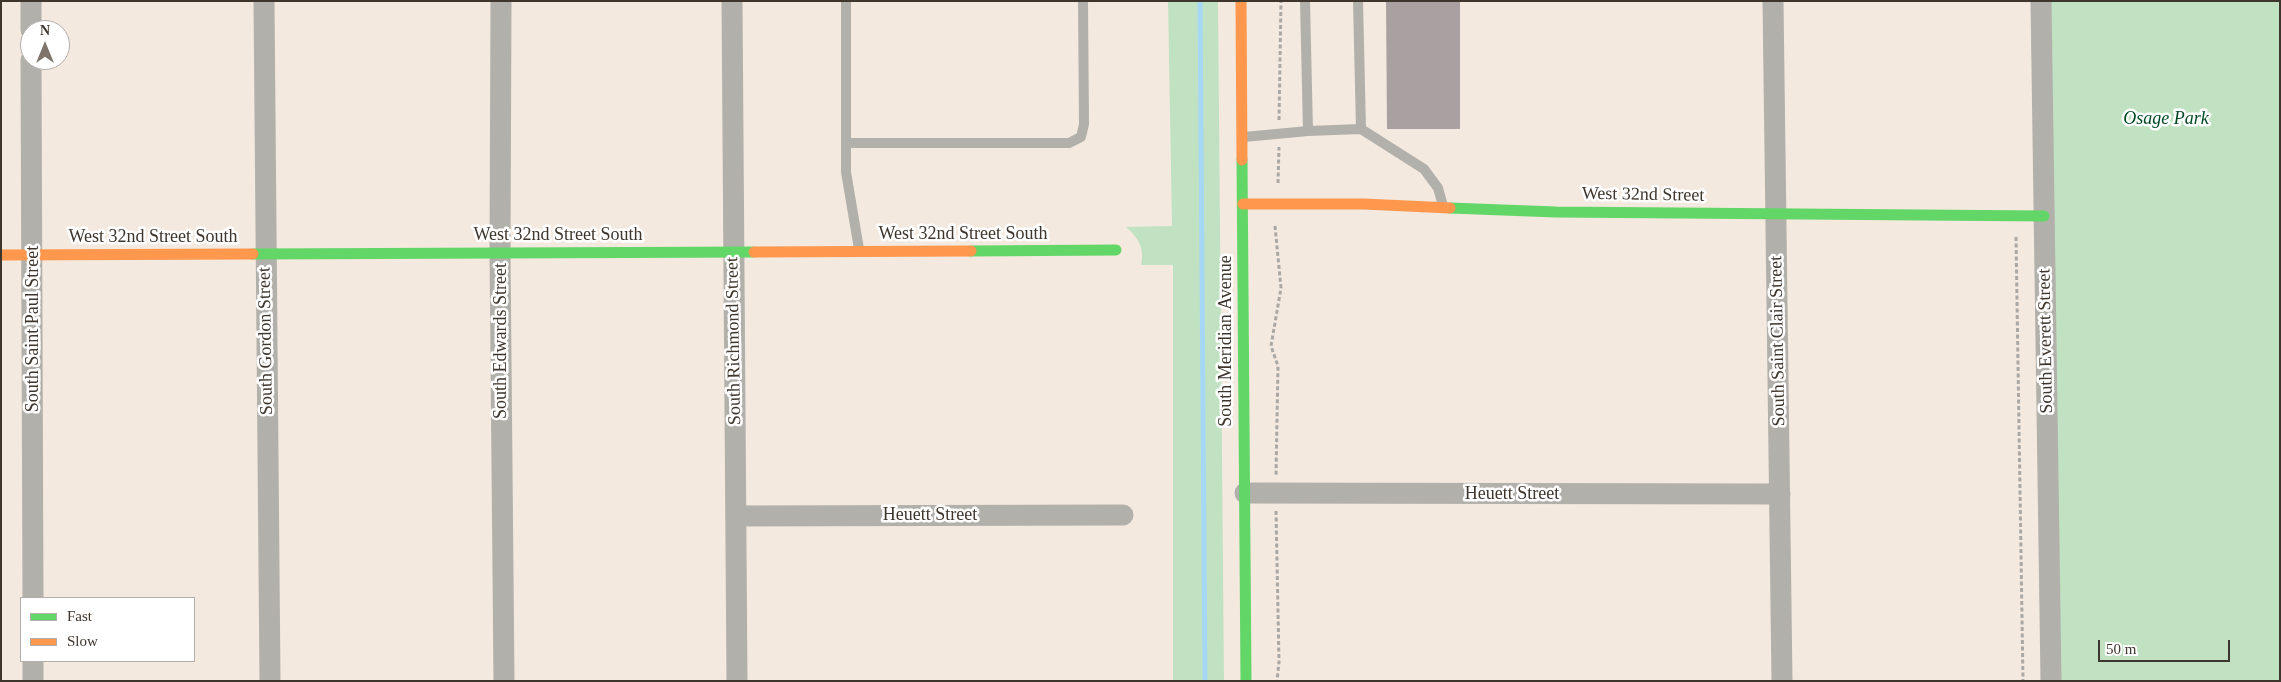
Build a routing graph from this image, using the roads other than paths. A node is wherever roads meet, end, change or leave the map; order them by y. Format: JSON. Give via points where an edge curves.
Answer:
{"nodes":[{"id":1,"x":31,"y":1,"type":"edge"},
{"id":2,"x":264,"y":1,"type":"edge"},
{"id":3,"x":501,"y":1,"type":"edge"},
{"id":4,"x":732,"y":1,"type":"edge"},
{"id":5,"x":846,"y":1,"type":"edge"},
{"id":6,"x":1083,"y":1,"type":"edge"},
{"id":7,"x":1241,"y":1,"type":"edge"},
{"id":8,"x":1305,"y":1,"type":"edge"},
{"id":9,"x":1358,"y":1,"type":"edge"},
{"id":10,"x":1773,"y":1,"type":"edge"},
{"id":11,"x":2041,"y":1,"type":"edge"},
{"id":12,"x":31,"y":20,"type":"edge"},
{"id":13,"x":31,"y":70,"type":"edge"},
{"id":14,"x":1361,"y":129,"type":"junction"},
{"id":15,"x":1308,"y":131,"type":"junction"},
{"id":16,"x":1242,"y":137,"type":"junction"},
{"id":17,"x":847,"y":143,"type":"junction"},
{"id":18,"x":1243,"y":204,"type":"junction"},
{"id":19,"x":1444,"y":207,"type":"junction"},
{"id":20,"x":1776,"y":214,"type":"junction"},
{"id":21,"x":2044,"y":216,"type":"junction"},
{"id":22,"x":1116,"y":250,"type":"dead end"},
{"id":23,"x":733,"y":252,"type":"junction"},
{"id":24,"x":859,"y":252,"type":"junction"},
{"id":25,"x":500,"y":253,"type":"junction"},
{"id":26,"x":1,"y":255,"type":"edge"},
{"id":27,"x":33,"y":255,"type":"junction"},
{"id":28,"x":266,"y":255,"type":"junction"},
{"id":29,"x":1245,"y":493,"type":"junction"},
{"id":30,"x":1780,"y":494,"type":"junction"},
{"id":31,"x":1123,"y":515,"type":"dead end"},
{"id":32,"x":736,"y":516,"type":"junction"},
{"id":33,"x":33,"y":597,"type":"edge"},
{"id":34,"x":33,"y":662,"type":"edge"},
{"id":35,"x":33,"y":681,"type":"edge"},
{"id":36,"x":270,"y":681,"type":"edge"},
{"id":37,"x":504,"y":681,"type":"edge"},
{"id":38,"x":737,"y":681,"type":"edge"},
{"id":39,"x":1246,"y":681,"type":"edge"},
{"id":40,"x":1782,"y":681,"type":"edge"},
{"id":41,"x":2051,"y":681,"type":"edge"}],
"edges":[{"from":1,"to":12,"type":"street"},
{"from":2,"to":28,"type":"street","name":"South Gordon Street"},
{"from":3,"to":25,"type":"street","name":"South Edwards Street"},
{"from":4,"to":23,"type":"street","name":"South Richmond Street"},
{"from":5,"to":17,"type":"lane"},
{"from":6,"to":17,"type":"lane","via":[[1084,124],[1081,136],[1069,143]]},
{"from":7,"to":16,"type":"street","name":"South Meridian Avenue"},
{"from":8,"to":15,"type":"lane"},
{"from":9,"to":14,"type":"lane"},
{"from":10,"to":20,"type":"street","name":"South Saint Clair Street"},
{"from":11,"to":21,"type":"street","name":"South Everett Street"},
{"from":13,"to":27,"type":"street","name":"South Saint Paul Street"},
{"from":14,"to":15,"type":"lane"},
{"from":14,"to":19,"type":"lane","via":[[1424,169],[1438,188]]},
{"from":15,"to":16,"type":"lane"},
{"from":16,"to":18,"type":"street","name":"South Meridian Avenue"},
{"from":17,"to":24,"type":"lane","via":[[846,172]]},
{"from":18,"to":19,"type":"street","name":"West 32nd Street"},
{"from":18,"to":29,"type":"street","name":"South Meridian Avenue"},
{"from":19,"to":20,"type":"street","name":"West 32nd Street","via":[[1556,212]]},
{"from":20,"to":21,"type":"street","name":"West 32nd Street"},
{"from":20,"to":30,"type":"street","name":"South Saint Clair Street"},
{"from":21,"to":41,"type":"street","name":"South Everett Street"},
{"from":22,"to":24,"type":"street","name":"West 32nd Street South"},
{"from":23,"to":24,"type":"street","name":"West 32nd Street South"},
{"from":23,"to":25,"type":"street","name":"West 32nd Street South"},
{"from":23,"to":32,"type":"street","name":"South Richmond Street"},
{"from":25,"to":28,"type":"street","name":"West 32nd Street South"},
{"from":25,"to":37,"type":"street","name":"South Edwards Street"},
{"from":26,"to":27,"type":"street","name":"West 32nd Street South"},
{"from":27,"to":28,"type":"street","name":"West 32nd Street South"},
{"from":27,"to":33,"type":"street","name":"South Saint Paul Street"},
{"from":28,"to":36,"type":"street","name":"South Gordon Street"},
{"from":29,"to":30,"type":"street","name":"Heuett Street"},
{"from":29,"to":39,"type":"street","name":"South Meridian Avenue"},
{"from":30,"to":40,"type":"street","name":"South Saint Clair Street"},
{"from":31,"to":32,"type":"street","name":"Heuett Street"},
{"from":32,"to":38,"type":"street","name":"South Richmond Street"},
{"from":34,"to":35,"type":"street"}]}
